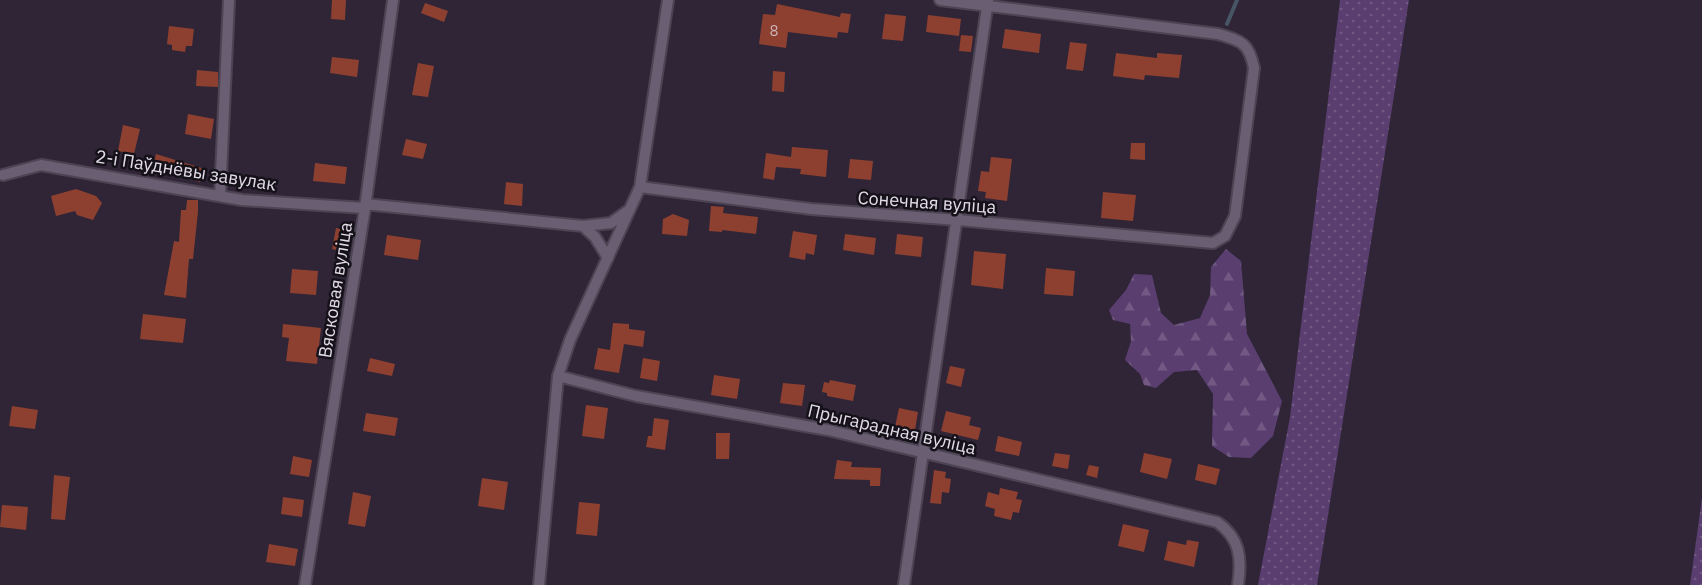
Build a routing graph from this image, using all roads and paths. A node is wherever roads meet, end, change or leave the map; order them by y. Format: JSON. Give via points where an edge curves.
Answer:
{"nodes":[{"id":1,"x":229,"y":0,"type":"edge"},
{"id":2,"x":393,"y":0,"type":"edge"},
{"id":3,"x":668,"y":0,"type":"edge"},
{"id":4,"x":940,"y":0,"type":"edge"},
{"id":5,"x":988,"y":3,"type":"edge"},
{"id":6,"x":3,"y":175,"type":"dead end"},
{"id":7,"x":640,"y":187,"type":"junction"},
{"id":8,"x":220,"y":196,"type":"junction"},
{"id":9,"x":634,"y":204,"type":"junction"},
{"id":10,"x":365,"y":206,"type":"junction"},
{"id":11,"x":958,"y":220,"type":"junction"},
{"id":12,"x":583,"y":226,"type":"junction"},
{"id":13,"x":608,"y":258,"type":"junction"},
{"id":14,"x":558,"y":376,"type":"junction"},
{"id":15,"x":922,"y":451,"type":"junction"},
{"id":16,"x":305,"y":585,"type":"edge"},
{"id":17,"x":539,"y":585,"type":"edge"},
{"id":18,"x":904,"y":585,"type":"edge"},
{"id":19,"x":1238,"y":585,"type":"edge"}],
"edges":[{"from":1,"to":8,"type":"street"},
{"from":2,"to":10,"type":"street","name":"Вясковая вуліца"},
{"from":3,"to":7,"type":"street"},
{"from":4,"to":5,"type":"street"},
{"from":5,"to":11,"type":"street"},
{"from":5,"to":11,"type":"street","name":"Сонечная вуліца","via":[[1239,40],[1250,51],[1254,68],[1235,216],[1225,236],[1213,243]]},
{"from":6,"to":8,"type":"street","name":"2-і Паўднёвы завулак","via":[[41,165]]},
{"from":7,"to":9,"type":"street"},
{"from":7,"to":11,"type":"street","name":"Сонечная вуліца","via":[[811,209]]},
{"from":8,"to":10,"type":"street","name":"2-і Паўднёвы завулак"},
{"from":9,"to":12,"type":"street","name":"2-і Паўднёвы завулак","via":[[610,223]]},
{"from":9,"to":13,"type":"street"},
{"from":10,"to":12,"type":"street","name":"2-і Паўднёвы завулак"},
{"from":10,"to":16,"type":"street","name":"Вясковая вуліца"},
{"from":11,"to":15,"type":"street"},
{"from":12,"to":13,"type":"street"},
{"from":13,"to":14,"type":"street"},
{"from":14,"to":15,"type":"street","name":"Прыгарадная вуліца","via":[[636,396]]},
{"from":14,"to":17,"type":"street"},
{"from":15,"to":18,"type":"street"},
{"from":15,"to":19,"type":"street","name":"Прыгарадная вуліца","via":[[1217,522],[1237,542],[1241,557]]}]}
